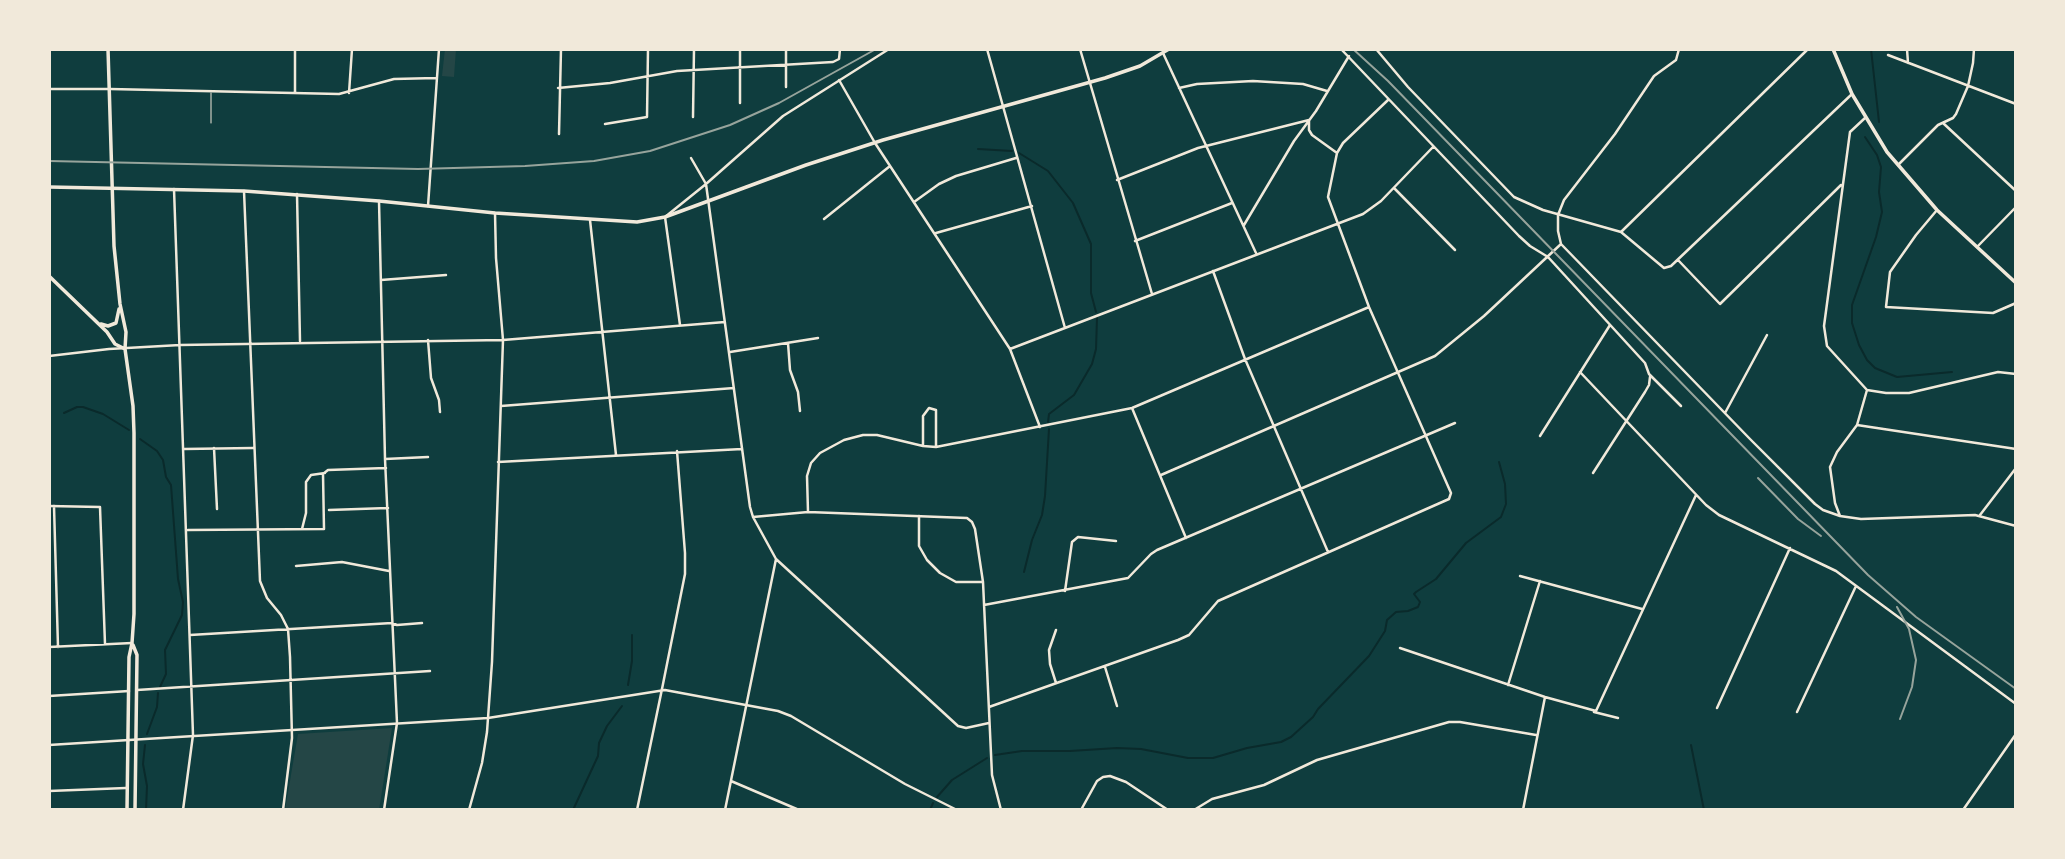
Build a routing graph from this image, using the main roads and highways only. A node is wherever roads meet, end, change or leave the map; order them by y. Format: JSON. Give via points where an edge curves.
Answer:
{"nodes":[{"id":1,"x":108,"y":49,"type":"edge"},
{"id":2,"x":1833,"y":49,"type":"edge"},
{"id":3,"x":1167,"y":50,"type":"edge"},
{"id":4,"x":49,"y":187,"type":"edge"},
{"id":5,"x":112,"y":188,"type":"junction"},
{"id":6,"x":49,"y":276,"type":"edge"},
{"id":7,"x":2016,"y":283,"type":"edge"},
{"id":8,"x":120,"y":303,"type":"junction"},
{"id":9,"x":98,"y":323,"type":"junction"},
{"id":10,"x":125,"y":349,"type":"junction"},
{"id":11,"x":132,"y":643,"type":"junction"},
{"id":12,"x":127,"y":810,"type":"edge"},
{"id":13,"x":135,"y":810,"type":"edge"}],
"edges":[{"from":1,"to":5,"type":"main road"},
{"from":2,"to":7,"type":"main road","via":[[1865,118],[1898,165],[1937,210]]},
{"from":3,"to":5,"type":"main road","via":[[1140,66],[1091,83],[875,143],[637,222],[495,214],[298,194]]},
{"from":4,"to":5,"type":"main road"},
{"from":5,"to":8,"type":"main road"},
{"from":6,"to":9,"type":"main road"},
{"from":8,"to":9,"type":"main road","via":[[116,323]]},
{"from":8,"to":10,"type":"main road"},
{"from":9,"to":10,"type":"main road"},
{"from":10,"to":11,"type":"main road","via":[[134,433]]},
{"from":11,"to":12,"type":"main road"},
{"from":11,"to":13,"type":"main road","via":[[137,655]]}]}
